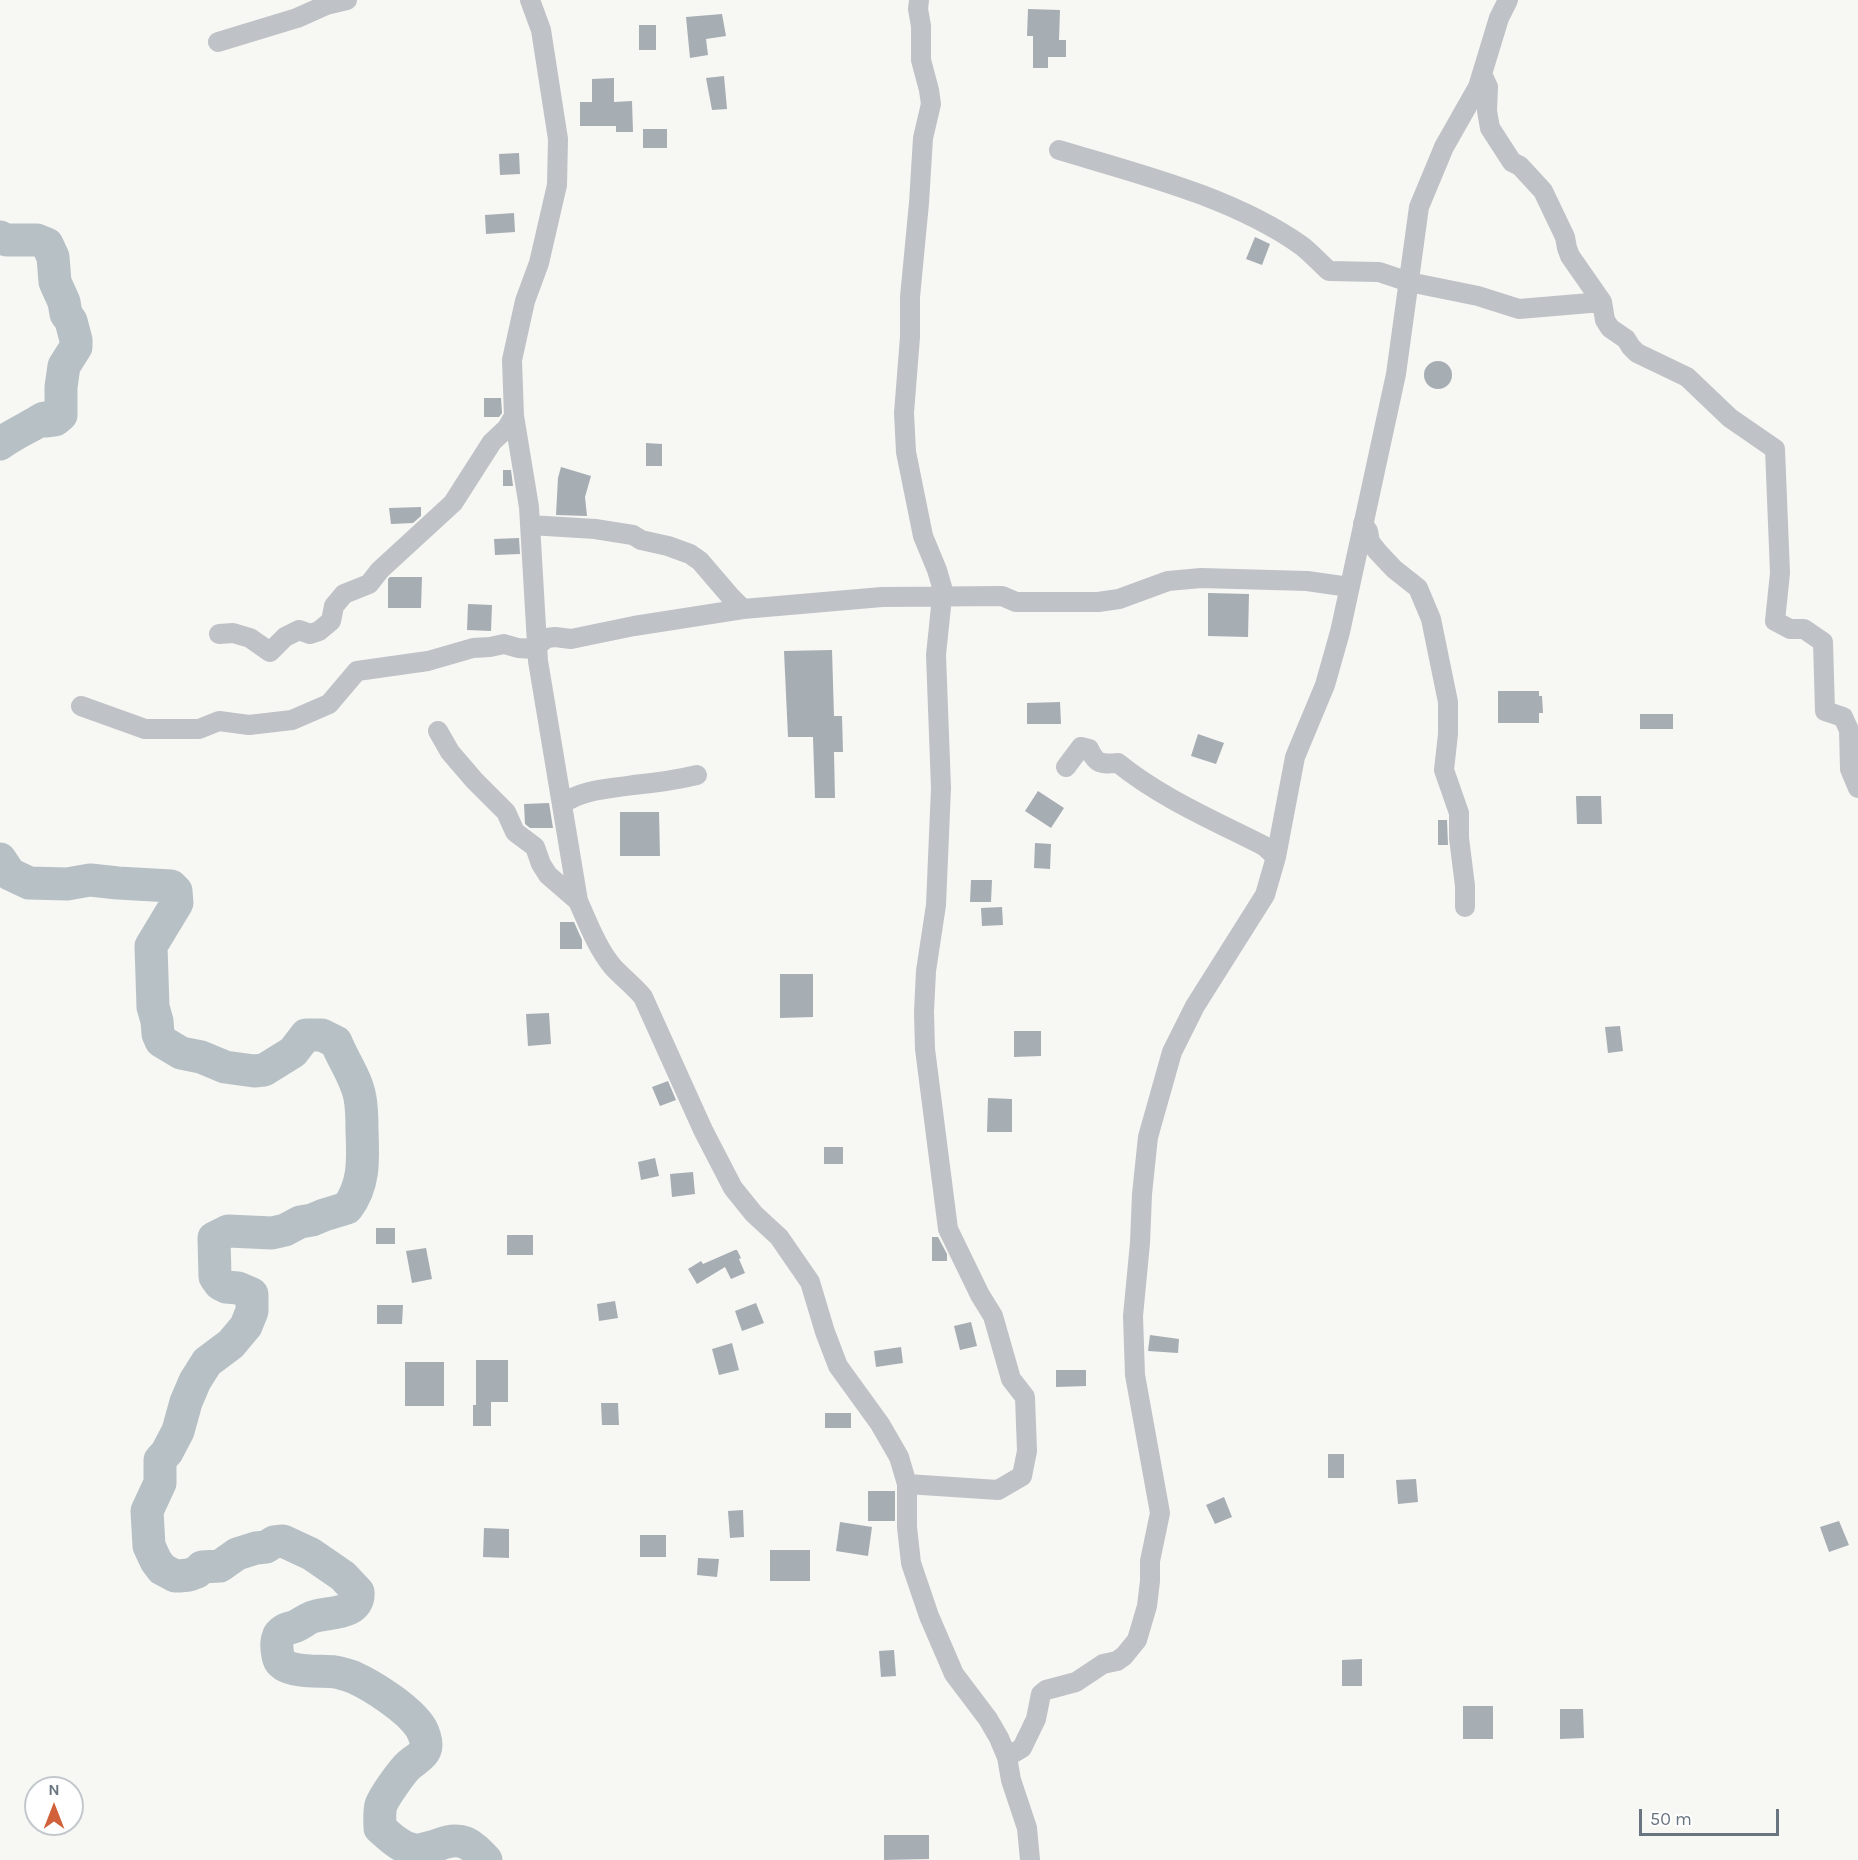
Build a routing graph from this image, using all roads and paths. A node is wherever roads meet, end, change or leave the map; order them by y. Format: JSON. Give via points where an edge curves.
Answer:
{"nodes":[{"id":1,"x":347,"y":0,"type":"edge"},
{"id":2,"x":530,"y":0,"type":"edge"},
{"id":3,"x":919,"y":0,"type":"edge"},
{"id":4,"x":1508,"y":0,"type":"edge"},
{"id":5,"x":218,"y":42,"type":"dead end"},
{"id":6,"x":1482,"y":74,"type":"junction"},
{"id":7,"x":1059,"y":150,"type":"dead end"},
{"id":8,"x":1409,"y":282,"type":"junction"},
{"id":9,"x":1602,"y":302,"type":"junction"},
{"id":10,"x":514,"y":416,"type":"junction"},
{"id":11,"x":1363,"y":524,"type":"junction"},
{"id":12,"x":530,"y":525,"type":"junction"},
{"id":13,"x":1350,"y":587,"type":"junction"},
{"id":14,"x":942,"y":597,"type":"junction"},
{"id":15,"x":743,"y":609,"type":"junction"},
{"id":16,"x":219,"y":634,"type":"dead end"},
{"id":17,"x":537,"y":646,"type":"junction"},
{"id":18,"x":81,"y":706,"type":"dead end"},
{"id":19,"x":438,"y":731,"type":"dead end"},
{"id":20,"x":1066,"y":767,"type":"dead end"},
{"id":21,"x":697,"y":775,"type":"dead end"},
{"id":22,"x":1858,"y":788,"type":"edge"},
{"id":23,"x":562,"y":804,"type":"junction"},
{"id":24,"x":1276,"y":858,"type":"junction"},
{"id":25,"x":578,"y":901,"type":"junction"},
{"id":26,"x":1465,"y":907,"type":"dead end"},
{"id":27,"x":907,"y":1484,"type":"junction"},
{"id":28,"x":1007,"y":1757,"type":"junction"},
{"id":29,"x":1030,"y":1860,"type":"edge"}],
"edges":[{"from":1,"to":5,"type":"street"},
{"from":2,"to":10,"type":"street","via":[[540,30],[558,139],[556,185],[512,360]]},
{"from":3,"to":14,"type":"street","via":[[921,60],[931,104],[923,138],[904,413],[906,452],[923,536],[937,570]]},
{"from":4,"to":6,"type":"street"},
{"from":6,"to":8,"type":"street","via":[[1444,147],[1419,207]]},
{"from":6,"to":9,"type":"street","via":[[1488,87],[1490,128],[1512,162],[1543,190],[1570,256]]},
{"from":7,"to":8,"type":"street","via":[[1183,188],[1257,218],[1303,246],[1329,271],[1379,272]]},
{"from":8,"to":9,"type":"street","via":[[1520,309]]},
{"from":8,"to":11,"type":"street","via":[[1396,374]]},
{"from":9,"to":22,"type":"street","via":[[1610,328],[1637,353],[1687,377],[1730,418],[1775,449],[1780,573],[1775,621],[1790,629],[1804,629],[1822,642],[1825,711],[1843,717],[1849,730],[1850,769]]},
{"from":10,"to":12,"type":"street"},
{"from":10,"to":16,"type":"street","via":[[492,442],[453,503],[380,570],[369,585],[344,594],[334,606],[330,621],[319,631],[310,634],[299,630],[270,652],[250,638]]},
{"from":11,"to":13,"type":"street"},
{"from":11,"to":26,"type":"street","via":[[1378,552],[1418,588],[1431,619],[1448,702],[1444,770],[1460,813]]},
{"from":12,"to":15,"type":"street","via":[[633,534],[641,540],[690,554]]},
{"from":12,"to":17,"type":"street"},
{"from":13,"to":14,"type":"street","via":[[1307,581],[1201,578],[1168,581],[1119,599],[1098,602]]},
{"from":13,"to":24,"type":"street","via":[[1324,685],[1295,757]]},
{"from":14,"to":15,"type":"street","via":[[882,597]]},
{"from":14,"to":27,"type":"street","via":[[936,654],[941,788],[936,905],[926,971],[926,1049],[948,1229],[993,1316],[1011,1379],[1025,1397],[1027,1451],[1022,1476],[998,1490]]},
{"from":15,"to":17,"type":"street","via":[[571,639],[547,638]]},
{"from":17,"to":18,"type":"street","via":[[532,649],[504,644],[473,648],[428,661],[357,672],[329,704],[292,720],[249,725],[219,722],[199,729],[145,729]]},
{"from":17,"to":23,"type":"street"},
{"from":19,"to":25,"type":"street","via":[[450,752],[506,812],[515,832],[535,847],[548,875]]},
{"from":20,"to":24,"type":"street","via":[[1081,747],[1089,749],[1095,760],[1118,763],[1177,801],[1264,846]]},
{"from":21,"to":23,"type":"street","via":[[595,790],[575,795]]},
{"from":23,"to":25,"type":"street"},
{"from":24,"to":28,"type":"street","via":[[1265,895],[1195,1006],[1172,1052],[1148,1137],[1133,1316],[1135,1375],[1160,1513],[1150,1561],[1147,1606],[1137,1640],[1117,1661],[1041,1694],[1036,1719],[1022,1748]]},
{"from":25,"to":27,"type":"street","via":[[613,967],[643,997],[733,1188],[778,1237],[810,1282],[838,1366],[880,1424],[899,1457]]},
{"from":27,"to":28,"type":"street","via":[[911,1563],[929,1616],[954,1674],[988,1719]]},
{"from":28,"to":29,"type":"street","via":[[1027,1828]]}]}
